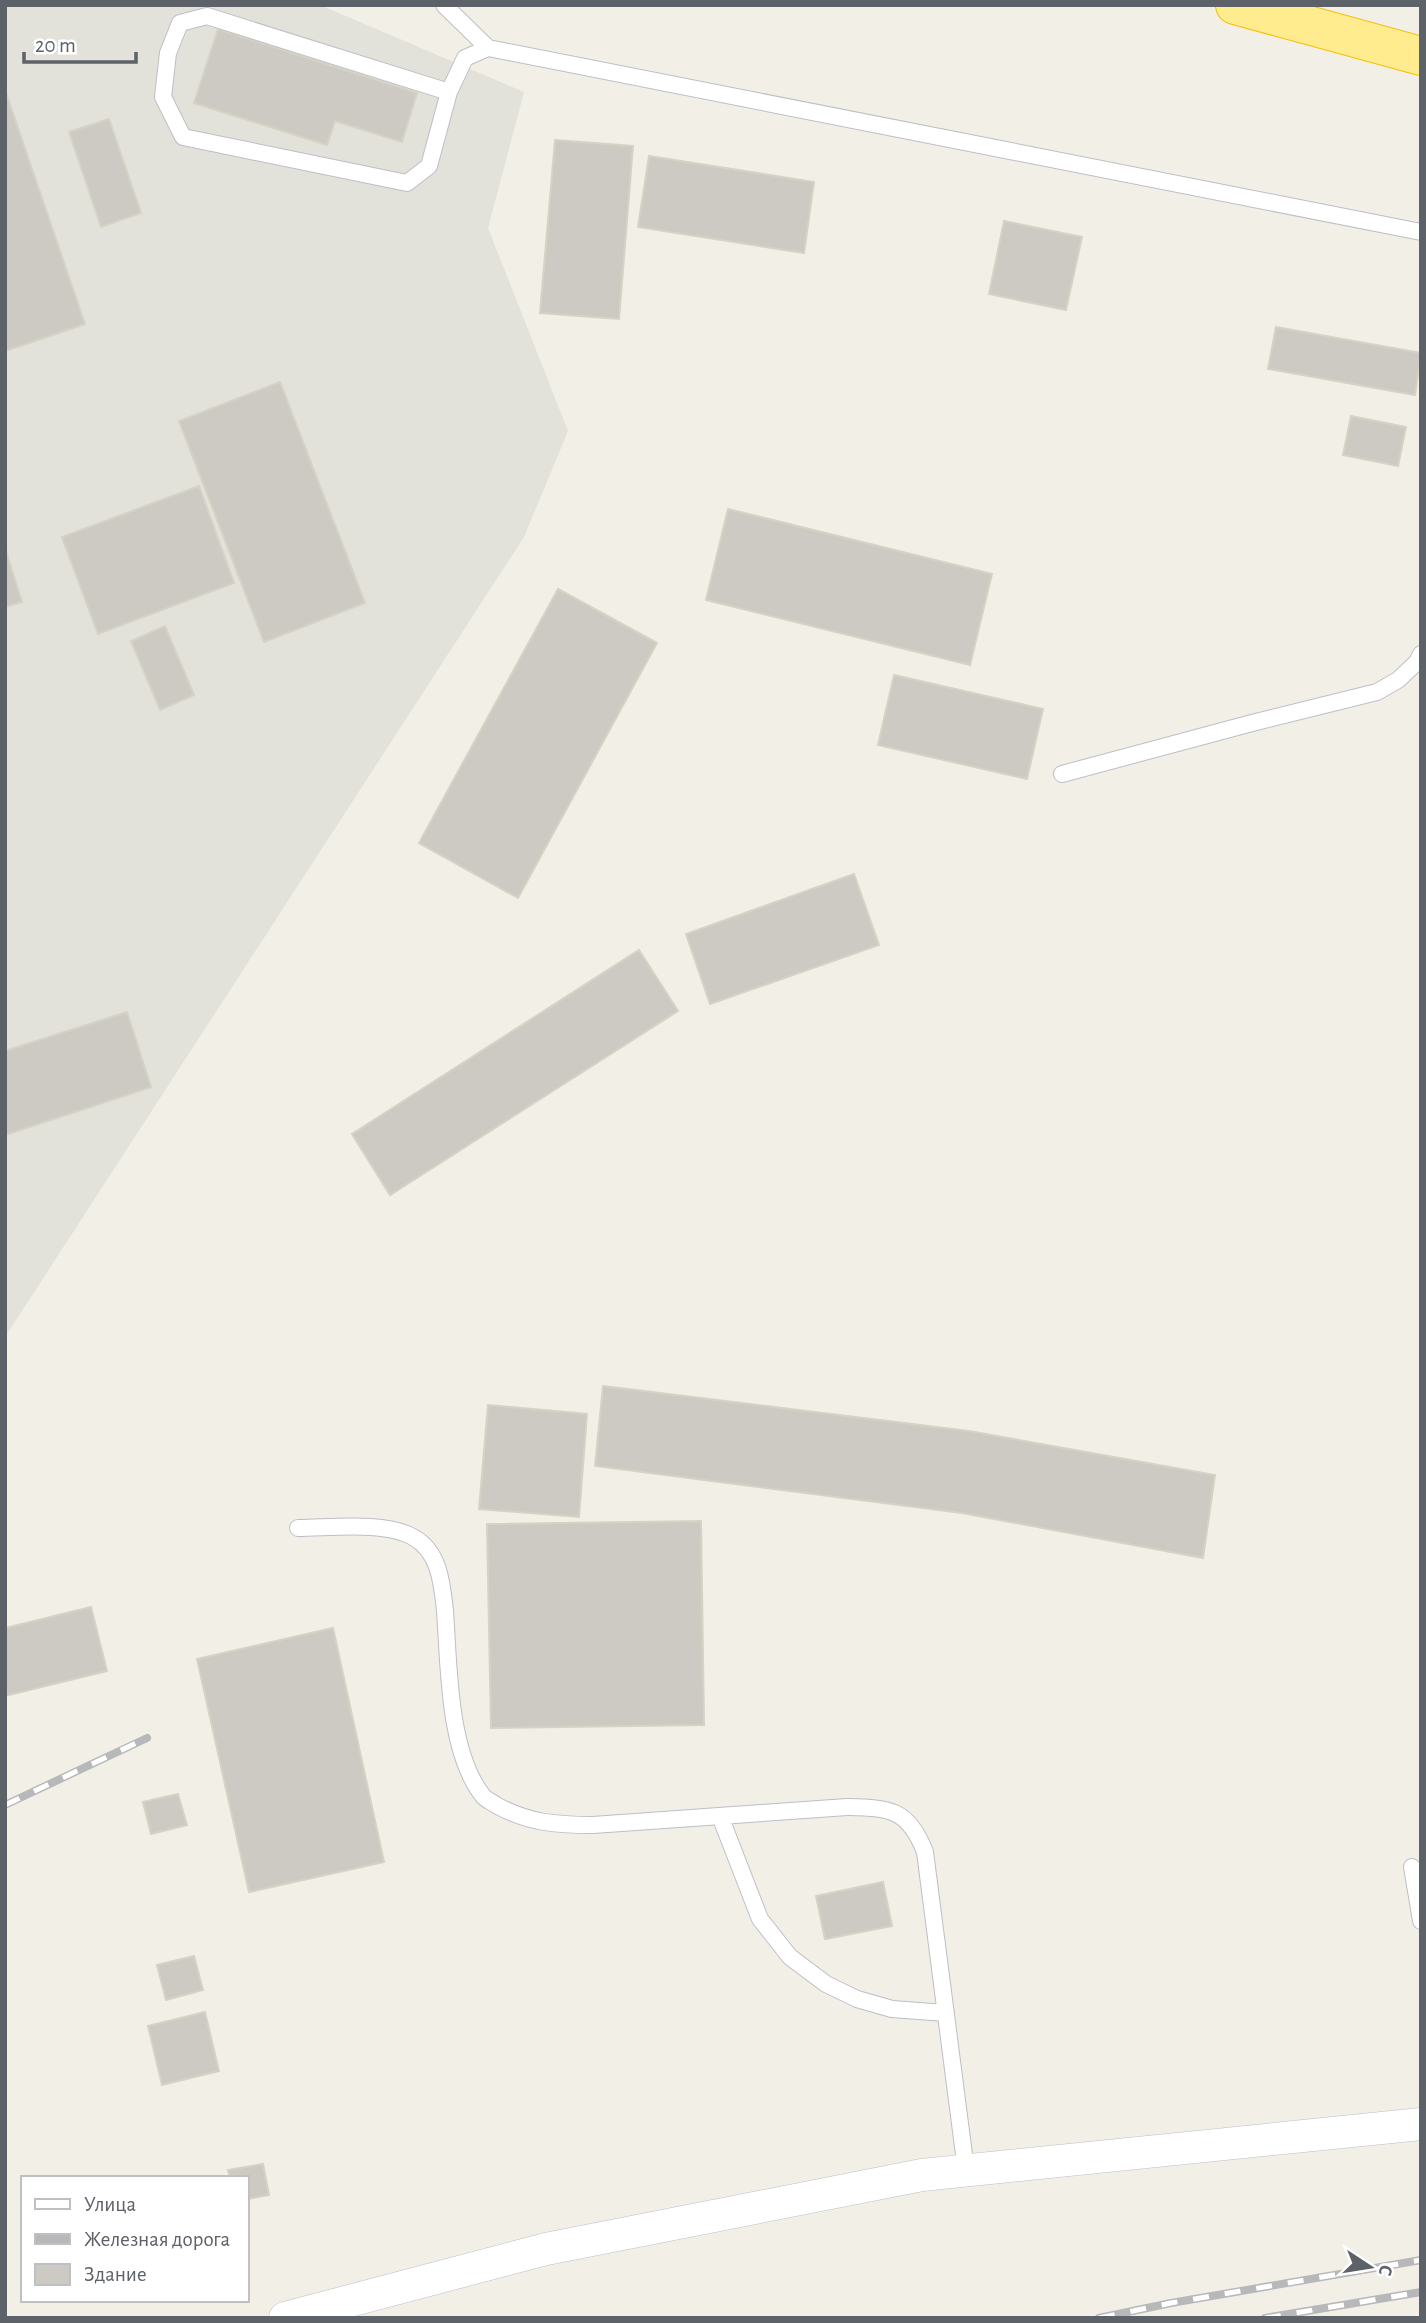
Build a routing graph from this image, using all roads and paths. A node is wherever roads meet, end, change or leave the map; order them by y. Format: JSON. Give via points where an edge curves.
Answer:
{"nodes":[{"id":1,"x":444,"y":5,"type":"edge"},
{"id":2,"x":1235,"y":5,"type":"edge"},
{"id":3,"x":488,"y":48,"type":"junction"},
{"id":4,"x":1421,"y":56,"type":"edge"},
{"id":5,"x":449,"y":92,"type":"junction"},
{"id":6,"x":1421,"y":232,"type":"edge"},
{"id":7,"x":1421,"y":654,"type":"edge"},
{"id":8,"x":1062,"y":774,"type":"dead end"},
{"id":9,"x":298,"y":1528,"type":"dead end"},
{"id":10,"x":720,"y":1816,"type":"junction"},
{"id":11,"x":1412,"y":1867,"type":"dead end"},
{"id":12,"x":1421,"y":1921,"type":"edge"},
{"id":13,"x":946,"y":2013,"type":"junction"},
{"id":14,"x":1421,"y":2124,"type":"edge"},
{"id":15,"x":966,"y":2170,"type":"junction"},
{"id":16,"x":285,"y":2318,"type":"edge"}],
"edges":[{"from":1,"to":3,"type":"lane"},
{"from":2,"to":4,"type":"highway"},
{"from":3,"to":5,"type":"lane","via":[[465,58]]},
{"from":3,"to":6,"type":"lane"},
{"from":5,"to":5,"type":"lane","via":[[429,166],[407,183],[183,137],[163,97],[168,53],[180,23],[207,16]]},
{"from":7,"to":8,"type":"lane","via":[[1398,680],[1377,692]]},
{"from":9,"to":10,"type":"lane","via":[[396,1530],[430,1551],[442,1577],[452,1707],[465,1763],[484,1798],[514,1815],[554,1825]]},
{"from":10,"to":13,"type":"lane","via":[[760,1919],[790,1956],[825,1984],[857,1999],[892,2009]]},
{"from":10,"to":13,"type":"lane","via":[[883,1808],[911,1825],[925,1852]]},
{"from":11,"to":12,"type":"lane"},
{"from":13,"to":15,"type":"lane"},
{"from":14,"to":15,"type":"street"},
{"from":15,"to":16,"type":"street","via":[[909,2177],[546,2249]]}]}
